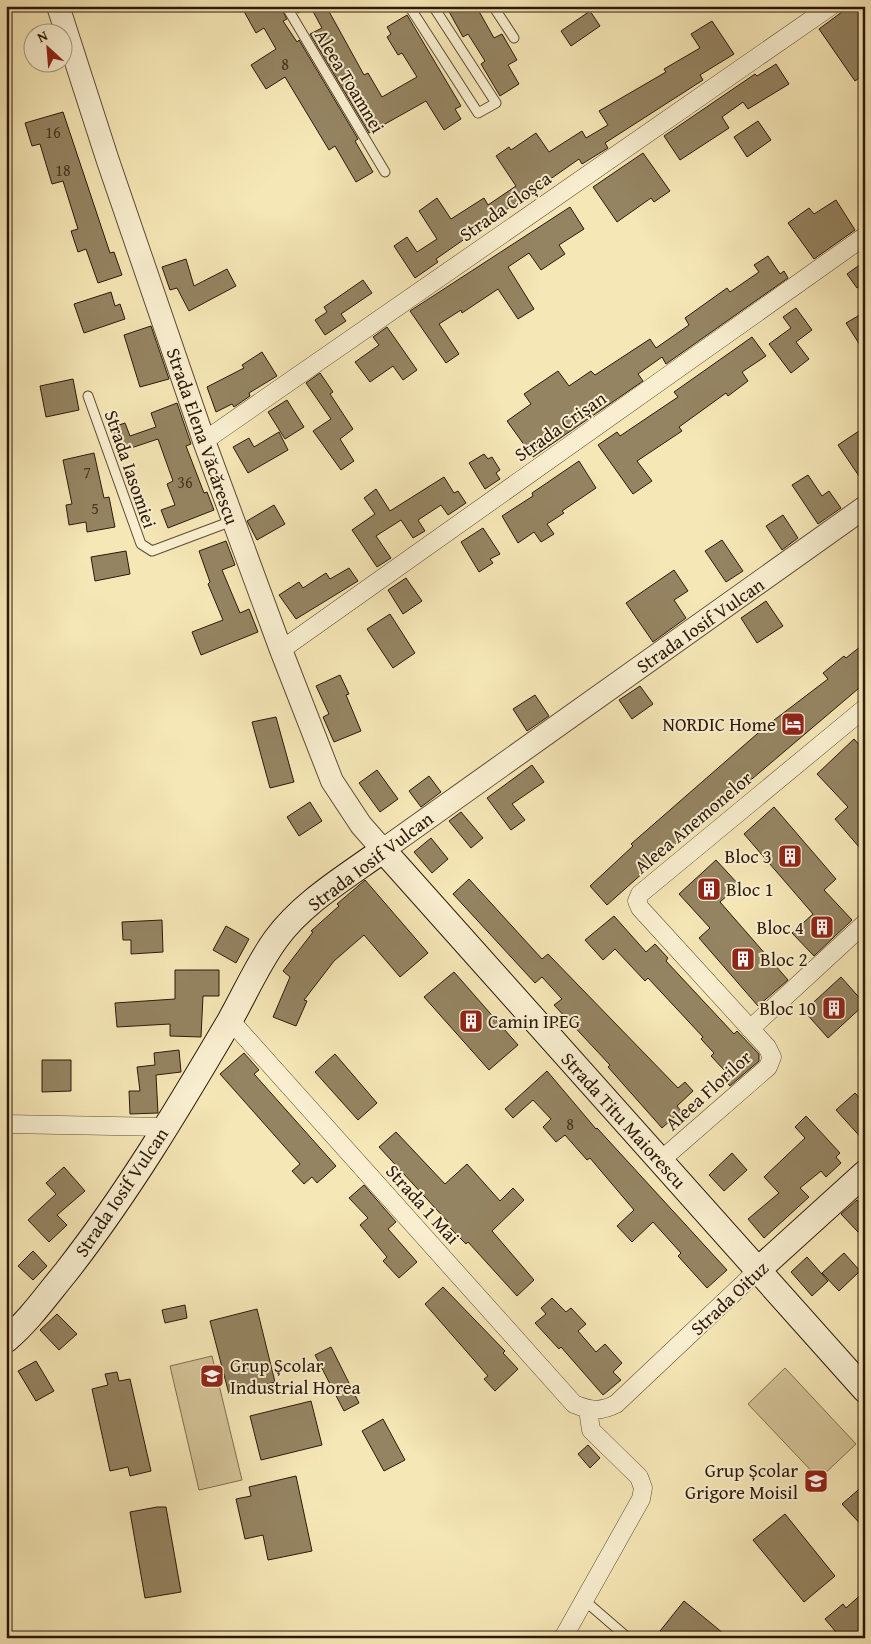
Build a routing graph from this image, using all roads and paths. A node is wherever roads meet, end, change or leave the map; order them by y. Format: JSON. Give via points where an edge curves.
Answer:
{"nodes":[{"id":1,"x":58,"y":6,"type":"edge"},
{"id":2,"x":286,"y":6,"type":"edge"},
{"id":3,"x":409,"y":6,"type":"edge"},
{"id":4,"x":433,"y":6,"type":"edge"},
{"id":5,"x":493,"y":6,"type":"edge"},
{"id":6,"x":831,"y":6,"type":"edge"},
{"id":7,"x":514,"y":38,"type":"dead end"},
{"id":8,"x":385,"y":172,"type":"dead end"},
{"id":9,"x":865,"y":236,"type":"edge"},
{"id":10,"x":88,"y":396,"type":"dead end"},
{"id":11,"x":204,"y":440,"type":"junction"},
{"id":12,"x":865,"y":507,"type":"edge"},
{"id":13,"x":232,"y":521,"type":"junction"},
{"id":14,"x":280,"y":650,"type":"junction"},
{"id":15,"x":865,"y":708,"type":"edge"},
{"id":16,"x":383,"y":850,"type":"junction"},
{"id":17,"x":865,"y":924,"type":"edge"},
{"id":18,"x":230,"y":1020,"type":"junction"},
{"id":19,"x":750,"y":1029,"type":"junction"},
{"id":20,"x":6,"y":1124,"type":"edge"},
{"id":21,"x":166,"y":1127,"type":"junction"},
{"id":22,"x":660,"y":1161,"type":"junction"},
{"id":23,"x":865,"y":1173,"type":"edge"},
{"id":24,"x":758,"y":1270,"type":"junction"},
{"id":25,"x":6,"y":1340,"type":"edge"},
{"id":26,"x":865,"y":1390,"type":"edge"},
{"id":27,"x":588,"y":1410,"type":"junction"},
{"id":28,"x":584,"y":1600,"type":"junction"},
{"id":29,"x":563,"y":1638,"type":"edge"},
{"id":30,"x":628,"y":1638,"type":"edge"}],
"edges":[{"from":1,"to":11,"type":"street","name":"Strada Elena Văcărescu"},
{"from":2,"to":8,"type":"lane","name":"Aleea Toamnei"},
{"from":3,"to":4,"type":"lane","via":[[478,114],[496,102]]},
{"from":5,"to":7,"type":"lane"},
{"from":6,"to":11,"type":"street","name":"Strada Cloșca"},
{"from":9,"to":14,"type":"street","name":"Strada Crișan"},
{"from":10,"to":13,"type":"lane","name":"Strada Iasomiei","via":[[141,544],[152,550],[162,548]]},
{"from":11,"to":13,"type":"street","name":"Strada Elena Văcărescu"},
{"from":12,"to":16,"type":"street","name":"Strada Iosif Vulcan"},
{"from":13,"to":14,"type":"street","name":"Strada Elena Văcărescu"},
{"from":14,"to":16,"type":"street","name":"Strada Elena Văcărescu","via":[[332,782]]},
{"from":15,"to":19,"type":"street","name":"Aleea Anemonelor","via":[[640,894],[640,908]]},
{"from":16,"to":18,"type":"main road","name":"Strada Iosif Vulcan","via":[[314,901],[282,932],[261,960]]},
{"from":16,"to":22,"type":"main road","name":"Strada Titu Maiorescu"},
{"from":17,"to":19,"type":"street","name":"Aleea Florilor"},
{"from":18,"to":21,"type":"main road","name":"Strada Iosif Vulcan"},
{"from":18,"to":27,"type":"street","name":"Strada 1 Mai","via":[[564,1394],[574,1404]]},
{"from":19,"to":22,"type":"street","name":"Aleea Florilor","via":[[772,1057],[768,1067]]},
{"from":20,"to":21,"type":"street"},
{"from":21,"to":25,"type":"main road","name":"Strada Iosif Vulcan","via":[[91,1240]]},
{"from":22,"to":24,"type":"main road","name":"Strada Titu Maiorescu"},
{"from":23,"to":24,"type":"main road","name":"Strada Oituz"},
{"from":24,"to":26,"type":"main road","name":"Strada Titu Maiorescu"},
{"from":24,"to":27,"type":"street","name":"Strada Oituz","via":[[616,1404],[602,1411]]},
{"from":27,"to":28,"type":"street","via":[[591,1430],[639,1476],[643,1488],[641,1499]]},
{"from":28,"to":29,"type":"street"},
{"from":28,"to":30,"type":"lane"}]}
